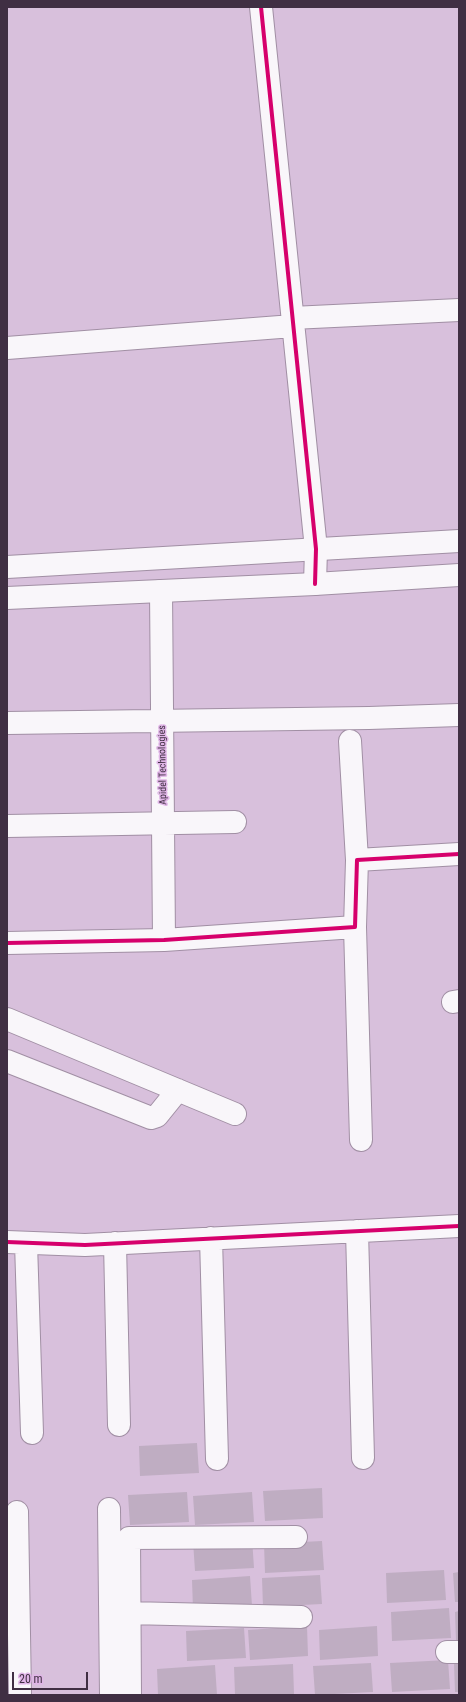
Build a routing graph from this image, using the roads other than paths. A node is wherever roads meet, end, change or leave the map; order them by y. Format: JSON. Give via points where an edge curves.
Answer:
{"nodes":[{"id":1,"x":260,"y":7,"type":"edge"},
{"id":2,"x":459,"y":310,"type":"edge"},
{"id":3,"x":293,"y":322,"type":"junction"},
{"id":4,"x":7,"y":348,"type":"edge"},
{"id":5,"x":459,"y":541,"type":"edge"},
{"id":6,"x":316,"y":549,"type":"junction"},
{"id":7,"x":7,"y":567,"type":"edge"},
{"id":8,"x":459,"y":575,"type":"edge"},
{"id":9,"x":315,"y":584,"type":"junction"},
{"id":10,"x":161,"y":591,"type":"junction"},
{"id":11,"x":7,"y":598,"type":"edge"},
{"id":12,"x":459,"y":715,"type":"edge"},
{"id":13,"x":163,"y":720,"type":"junction"},
{"id":14,"x":7,"y":723,"type":"edge"},
{"id":15,"x":350,"y":741,"type":"dead end"},
{"id":16,"x":235,"y":822,"type":"dead end"},
{"id":17,"x":164,"y":823,"type":"junction"},
{"id":18,"x":7,"y":826,"type":"edge"},
{"id":19,"x":459,"y":854,"type":"edge"},
{"id":20,"x":357,"y":860,"type":"junction"},
{"id":21,"x":355,"y":927,"type":"junction"},
{"id":22,"x":164,"y":940,"type":"junction"},
{"id":23,"x":7,"y":943,"type":"edge"},
{"id":24,"x":7,"y":1019,"type":"edge"},
{"id":25,"x":7,"y":1061,"type":"edge"},
{"id":26,"x":178,"y":1090,"type":"junction"},
{"id":27,"x":235,"y":1114,"type":"dead end"},
{"id":28,"x":361,"y":1140,"type":"dead end"},
{"id":29,"x":459,"y":1226,"type":"edge"},
{"id":30,"x":357,"y":1231,"type":"junction"},
{"id":31,"x":211,"y":1238,"type":"junction"},
{"id":32,"x":17,"y":1242,"type":"edge"},
{"id":33,"x":115,"y":1243,"type":"junction"},
{"id":34,"x":119,"y":1425,"type":"dead end"},
{"id":35,"x":32,"y":1433,"type":"dead end"},
{"id":36,"x":363,"y":1458,"type":"dead end"},
{"id":37,"x":217,"y":1459,"type":"dead end"},
{"id":38,"x":109,"y":1510,"type":"dead end"},
{"id":39,"x":16,"y":1512,"type":"dead end"},
{"id":40,"x":296,"y":1537,"type":"dead end"},
{"id":41,"x":128,"y":1613,"type":"junction"},
{"id":42,"x":301,"y":1617,"type":"dead end"},
{"id":43,"x":20,"y":1695,"type":"edge"},
{"id":44,"x":112,"y":1695,"type":"edge"},
{"id":45,"x":130,"y":1695,"type":"edge"}],
"edges":[{"from":1,"to":3,"type":"street"},
{"from":2,"to":3,"type":"street"},
{"from":3,"to":4,"type":"street"},
{"from":3,"to":6,"type":"street"},
{"from":5,"to":6,"type":"street"},
{"from":6,"to":7,"type":"street"},
{"from":6,"to":9,"type":"street"},
{"from":8,"to":9,"type":"street"},
{"from":9,"to":10,"type":"street"},
{"from":10,"to":11,"type":"street"},
{"from":10,"to":13,"type":"street","name":"Apidel Technologies"},
{"from":12,"to":13,"type":"street"},
{"from":13,"to":14,"type":"street"},
{"from":13,"to":17,"type":"street","name":"Apidel Technologies"},
{"from":15,"to":20,"type":"street"},
{"from":16,"to":17,"type":"street"},
{"from":17,"to":18,"type":"street"},
{"from":17,"to":22,"type":"street","name":"Apidel Technologies"},
{"from":19,"to":20,"type":"street"},
{"from":20,"to":21,"type":"street"},
{"from":21,"to":22,"type":"street"},
{"from":21,"to":28,"type":"street"},
{"from":22,"to":23,"type":"street"},
{"from":24,"to":26,"type":"street"},
{"from":25,"to":26,"type":"street","via":[[151,1118],[157,1116]]},
{"from":26,"to":27,"type":"street"},
{"from":29,"to":30,"type":"street"},
{"from":30,"to":31,"type":"street"},
{"from":30,"to":36,"type":"street"},
{"from":31,"to":33,"type":"street"},
{"from":31,"to":37,"type":"street"},
{"from":32,"to":33,"type":"street","via":[[85,1245]]},
{"from":32,"to":35,"type":"street"},
{"from":33,"to":34,"type":"street"},
{"from":38,"to":44,"type":"street"},
{"from":39,"to":43,"type":"street"},
{"from":40,"to":41,"type":"street","via":[[129,1538]]},
{"from":41,"to":42,"type":"street"},
{"from":41,"to":45,"type":"street"}]}
